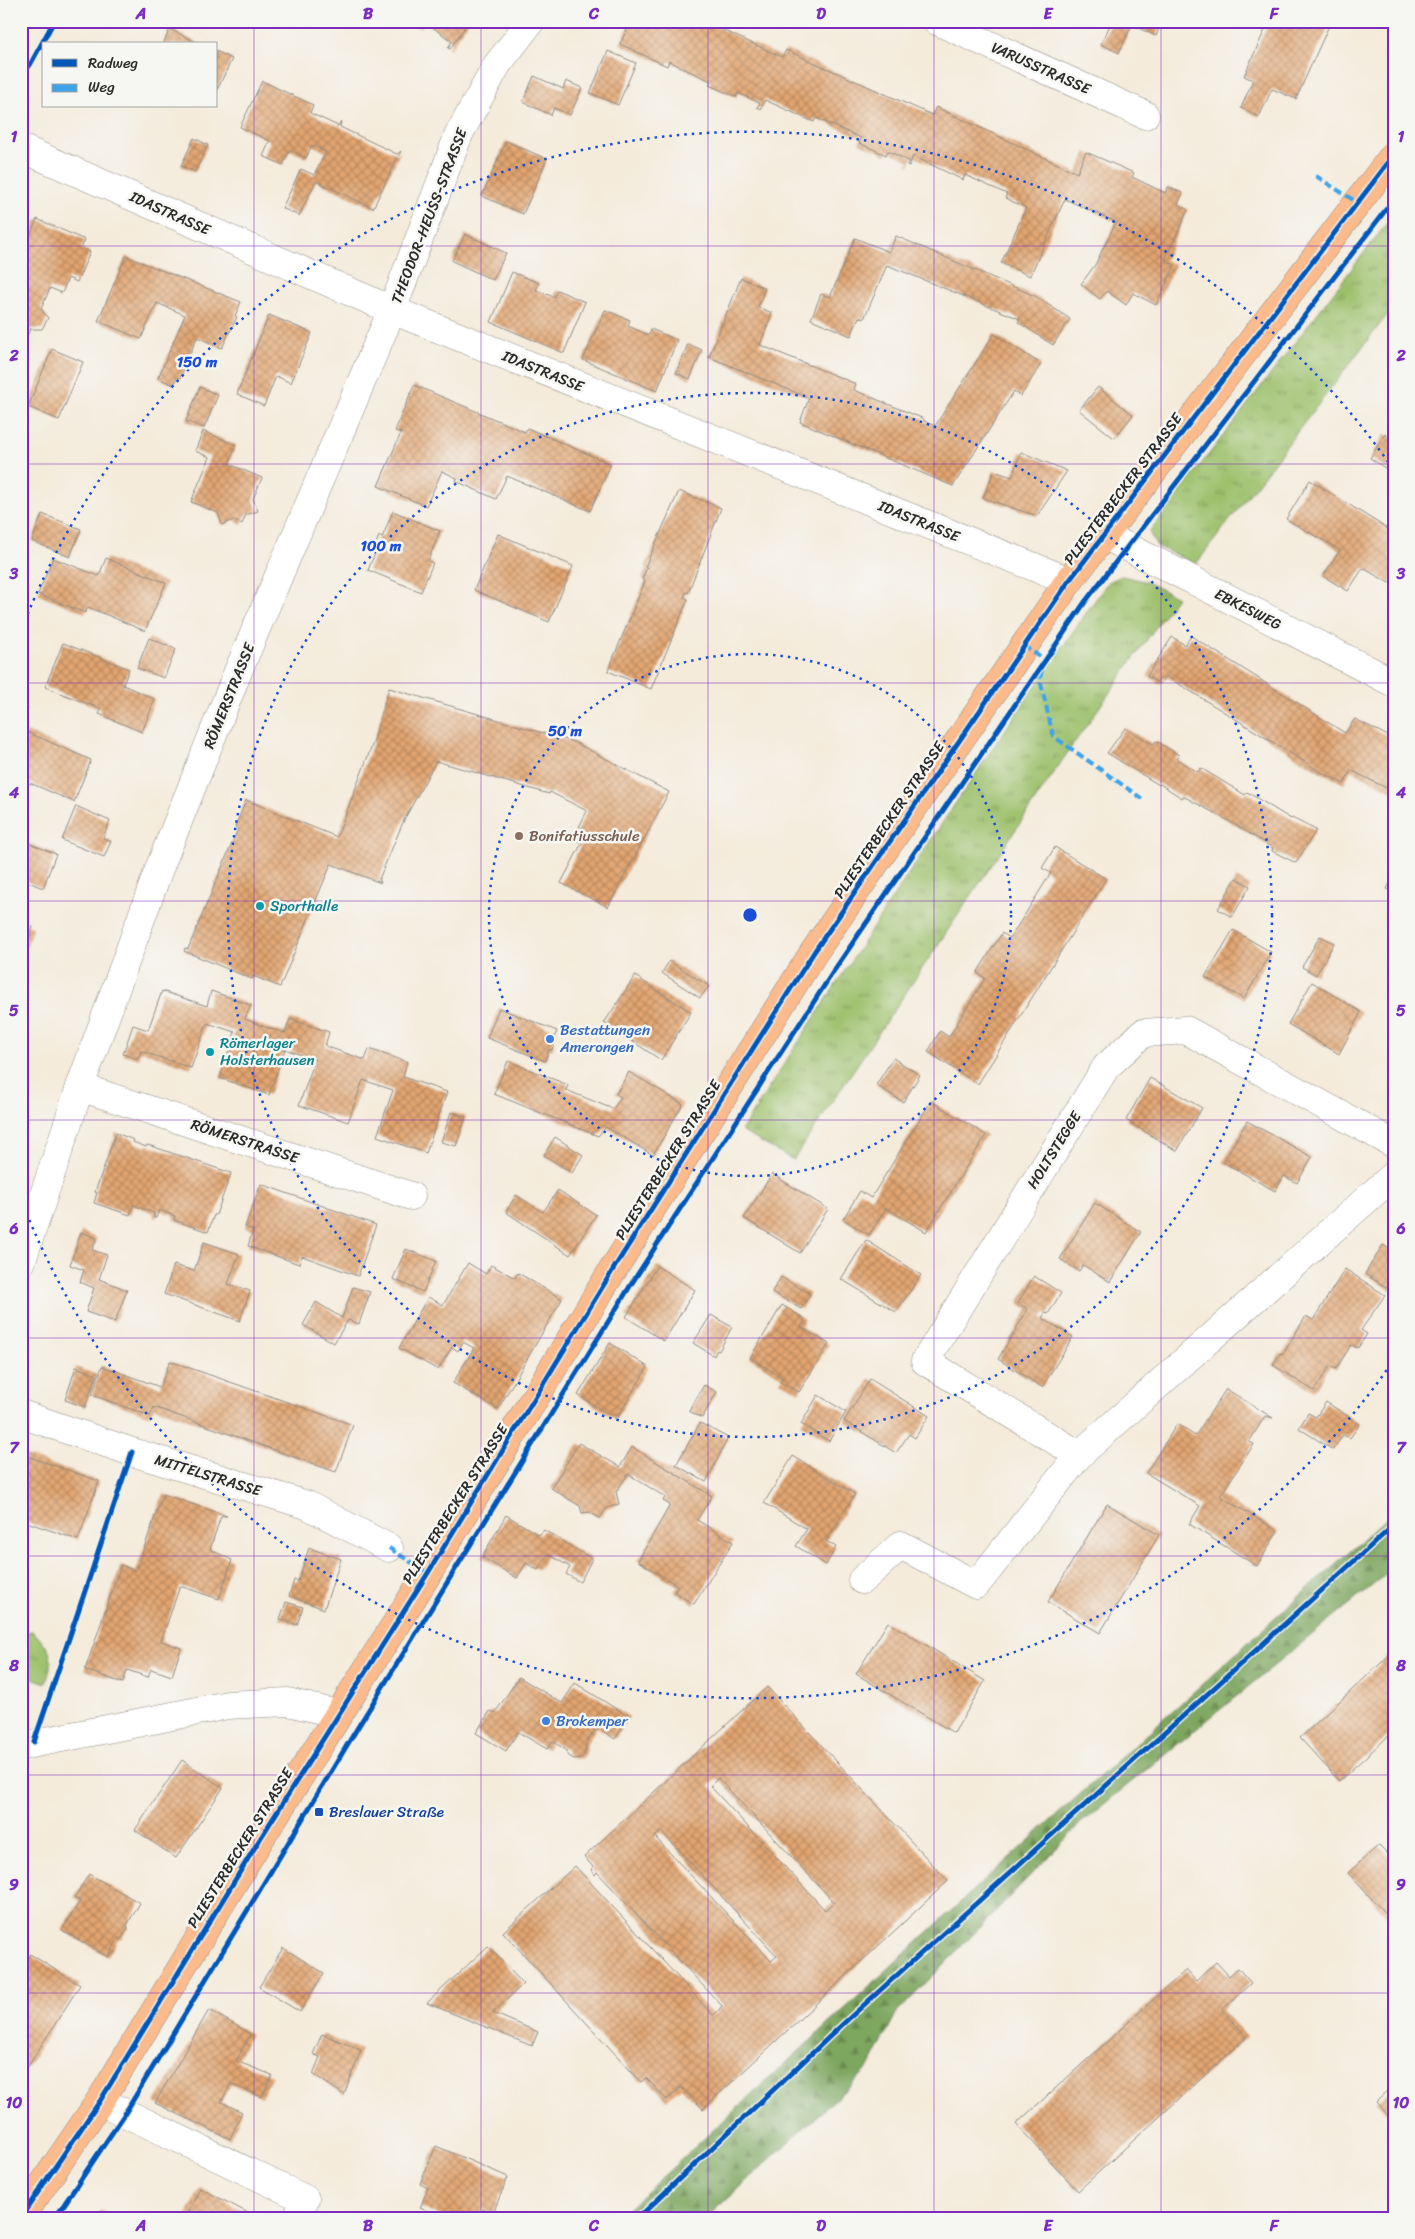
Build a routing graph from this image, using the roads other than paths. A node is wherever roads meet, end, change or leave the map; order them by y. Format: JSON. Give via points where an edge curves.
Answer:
{"nodes":[{"id":1,"x":530,"y":21,"type":"edge"},
{"id":2,"x":936,"y":21,"type":"edge"},
{"id":3,"x":1145,"y":115,"type":"dead end"},
{"id":4,"x":21,"y":148,"type":"edge"},
{"id":5,"x":1394,"y":155,"type":"edge"},
{"id":6,"x":392,"y":310,"type":"junction"},
{"id":7,"x":1104,"y":534,"type":"junction"},
{"id":8,"x":1069,"y":581,"type":"junction"},
{"id":9,"x":1394,"y":682,"type":"edge"},
{"id":10,"x":80,"y":1086,"type":"junction"},
{"id":11,"x":1394,"y":1144,"type":"edge"},
{"id":12,"x":1394,"y":1175,"type":"edge"},
{"id":13,"x":411,"y":1196,"type":"dead end"},
{"id":14,"x":21,"y":1262,"type":"edge"},
{"id":15,"x":21,"y":1414,"type":"edge"},
{"id":16,"x":1079,"y":1454,"type":"junction"},
{"id":17,"x":389,"y":1548,"type":"dead end"},
{"id":18,"x":862,"y":1580,"type":"dead end"},
{"id":19,"x":338,"y":1714,"type":"junction"},
{"id":20,"x":21,"y":1746,"type":"edge"},
{"id":21,"x":100,"y":2101,"type":"junction"},
{"id":22,"x":21,"y":2217,"type":"edge"},
{"id":23,"x":297,"y":2218,"type":"edge"}],
"edges":[{"from":1,"to":6,"type":"street","name":"THEODOR-HEUSS-STRASSE","via":[[497,65],[459,134]]},
{"from":2,"to":3,"type":"street","name":"VARUSSTRASSE"},
{"from":4,"to":6,"type":"street","name":"IDASTRASSE"},
{"from":5,"to":7,"type":"main road","name":"PLIESTERBECKER STRASSE"},
{"from":6,"to":8,"type":"street","name":"IDASTRASSE"},
{"from":6,"to":10,"type":"street","name":"RÖMERSTRASSE","via":[[239,669],[158,869]]},
{"from":7,"to":8,"type":"main road","name":"PLIESTERBECKER STRASSE"},
{"from":7,"to":9,"type":"street","name":"EBKESWEG"},
{"from":8,"to":19,"type":"main road","name":"PLIESTERBECKER STRASSE","via":[[814,952]]},
{"from":10,"to":13,"type":"street","name":"RÖMERSTRASSE"},
{"from":10,"to":14,"type":"street","name":"RÖMERSTRASSE"},
{"from":11,"to":16,"type":"street","name":"HOLTSTEGGE","via":[[1186,1030],[1143,1033],[1106,1067],[925,1361]]},
{"from":12,"to":16,"type":"street"},
{"from":15,"to":17,"type":"street","name":"MITTELSTRASSE","via":[[132,1452],[307,1505]]},
{"from":16,"to":18,"type":"street","via":[[976,1585],[901,1545]]},
{"from":19,"to":20,"type":"street","via":[[288,1702],[228,1705]]},
{"from":19,"to":21,"type":"main road","name":"PLIESTERBECKER STRASSE"},
{"from":21,"to":22,"type":"main road","name":"PLIESTERBECKER STRASSE"},
{"from":21,"to":23,"type":"street","via":[[305,2199]]}]}
